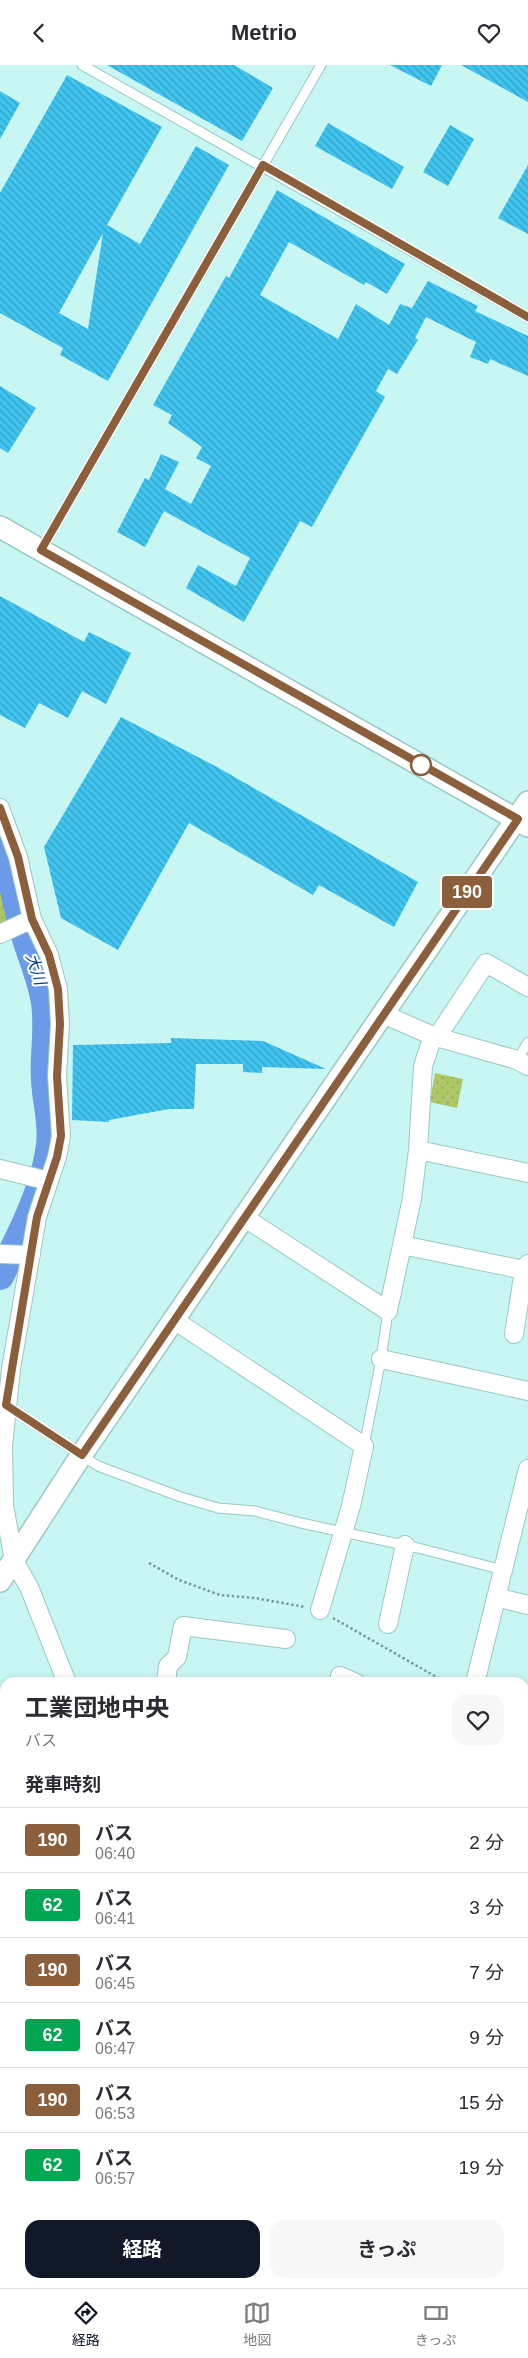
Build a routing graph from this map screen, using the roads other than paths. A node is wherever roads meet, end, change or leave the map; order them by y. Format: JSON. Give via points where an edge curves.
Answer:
{"nodes":[{"id":1,"x":82,"y":65,"type":"edge"},
{"id":2,"x":320,"y":65,"type":"edge"},
{"id":3,"x":263,"y":165,"type":"junction"},
{"id":4,"x":528,"y":317,"type":"edge"},
{"id":5,"x":0,"y":527,"type":"edge"},
{"id":6,"x":41,"y":550,"type":"junction"},
{"id":7,"x":0,"y":808,"type":"edge"},
{"id":8,"x":525,"y":816,"type":"edge"},
{"id":9,"x":32,"y":919,"type":"junction"},
{"id":10,"x":5,"y":932,"type":"edge"},
{"id":11,"x":528,"y":987,"type":"edge"},
{"id":12,"x":383,"y":1014,"type":"junction"},
{"id":13,"x":435,"y":1036,"type":"junction"},
{"id":14,"x":528,"y":1042,"type":"edge"},
{"id":15,"x":523,"y":1063,"type":"edge"},
{"id":16,"x":418,"y":1150,"type":"junction"},
{"id":17,"x":0,"y":1169,"type":"edge"},
{"id":18,"x":528,"y":1173,"type":"edge"},
{"id":19,"x":49,"y":1181,"type":"junction"},
{"id":20,"x":245,"y":1218,"type":"junction"},
{"id":21,"x":402,"y":1245,"type":"junction"},
{"id":22,"x":14,"y":1254,"type":"edge"},
{"id":23,"x":526,"y":1267,"type":"edge"},
{"id":24,"x":388,"y":1311,"type":"junction"},
{"id":25,"x":174,"y":1320,"type":"junction"},
{"id":26,"x":514,"y":1334,"type":"dead end"},
{"id":27,"x":381,"y":1359,"type":"junction"},
{"id":28,"x":528,"y":1391,"type":"edge"},
{"id":29,"x":6,"y":1405,"type":"junction"},
{"id":30,"x":364,"y":1446,"type":"junction"},
{"id":31,"x":82,"y":1455,"type":"junction"},
{"id":32,"x":528,"y":1469,"type":"edge"},
{"id":33,"x":2,"y":1506,"type":"edge"},
{"id":34,"x":344,"y":1532,"type":"junction"},
{"id":35,"x":405,"y":1545,"type":"junction"},
{"id":36,"x":14,"y":1561,"type":"junction"},
{"id":37,"x":503,"y":1570,"type":"junction"},
{"id":38,"x":0,"y":1581,"type":"edge"},
{"id":39,"x":496,"y":1597,"type":"junction"},
{"id":40,"x":528,"y":1605,"type":"edge"},
{"id":41,"x":320,"y":1610,"type":"road end"},
{"id":42,"x":388,"y":1625,"type":"dead end"},
{"id":43,"x":286,"y":1639,"type":"dead end"},
{"id":44,"x":65,"y":1677,"type":"edge"},
{"id":45,"x":167,"y":1677,"type":"edge"},
{"id":46,"x":476,"y":1677,"type":"edge"}],
"edges":[{"from":1,"to":3,"type":"lane"},
{"from":2,"to":3,"type":"lane"},
{"from":3,"to":4,"type":"lane"},
{"from":3,"to":6,"type":"lane"},
{"from":5,"to":6,"type":"street"},
{"from":6,"to":8,"type":"street"},
{"from":7,"to":9,"type":"street","via":[[18,857]]},
{"from":8,"to":12,"type":"street"},
{"from":9,"to":10,"type":"street"},
{"from":9,"to":19,"type":"street","via":[[49,955],[58,989],[57,1076],[61,1136]]},
{"from":11,"to":13,"type":"street","via":[[486,963]]},
{"from":12,"to":13,"type":"street"},
{"from":12,"to":20,"type":"street"},
{"from":13,"to":15,"type":"street"},
{"from":13,"to":16,"type":"street","via":[[423,1066]]},
{"from":14,"to":15,"type":"lane"},
{"from":16,"to":18,"type":"street"},
{"from":16,"to":21,"type":"street"},
{"from":17,"to":19,"type":"street"},
{"from":19,"to":22,"type":"street","via":[[37,1217]]},
{"from":20,"to":24,"type":"street"},
{"from":20,"to":25,"type":"street"},
{"from":21,"to":23,"type":"street"},
{"from":21,"to":24,"type":"street"},
{"from":22,"to":29,"type":"street"},
{"from":23,"to":26,"type":"street"},
{"from":24,"to":27,"type":"lane"},
{"from":25,"to":30,"type":"street"},
{"from":25,"to":31,"type":"street"},
{"from":27,"to":28,"type":"street"},
{"from":27,"to":30,"type":"lane"},
{"from":29,"to":31,"type":"lane"},
{"from":29,"to":33,"type":"street"},
{"from":30,"to":34,"type":"street"},
{"from":31,"to":34,"type":"lane","via":[[98,1466],[190,1500]]},
{"from":31,"to":36,"type":"street"},
{"from":32,"to":37,"type":"street"},
{"from":33,"to":36,"type":"street"},
{"from":34,"to":35,"type":"lane"},
{"from":34,"to":41,"type":"street"},
{"from":35,"to":37,"type":"lane"},
{"from":35,"to":42,"type":"street"},
{"from":36,"to":38,"type":"street"},
{"from":36,"to":44,"type":"street","via":[[29,1587]]},
{"from":37,"to":39,"type":"street"},
{"from":39,"to":40,"type":"street"},
{"from":39,"to":46,"type":"street"},
{"from":43,"to":45,"type":"street","via":[[183,1626],[178,1657],[168,1666]]}]}
